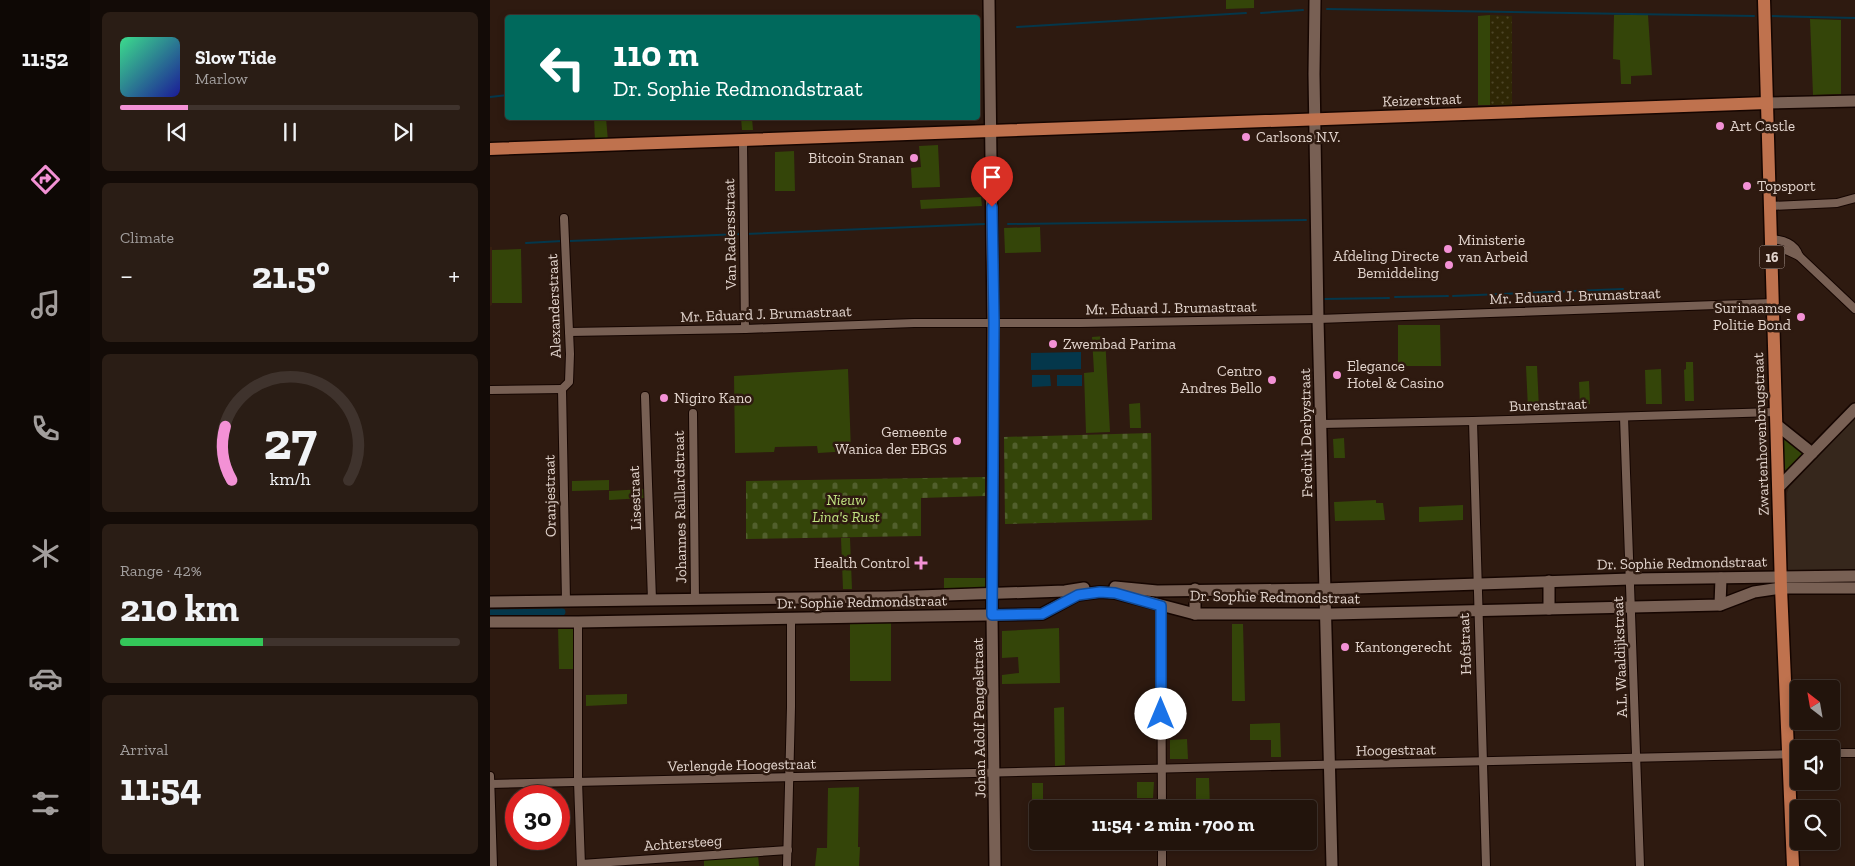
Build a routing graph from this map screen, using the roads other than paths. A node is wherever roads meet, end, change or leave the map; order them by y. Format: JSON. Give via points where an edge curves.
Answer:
{"nodes":[{"id":1,"x":989,"y":0,"type":"edge"},
{"id":2,"x":1315,"y":0,"type":"edge"},
{"id":3,"x":1764,"y":0,"type":"edge"},
{"id":4,"x":1855,"y":101,"type":"edge"},
{"id":5,"x":1767,"y":103,"type":"junction"},
{"id":6,"x":1315,"y":120,"type":"junction"},
{"id":7,"x":991,"y":131,"type":"junction"},
{"id":8,"x":743,"y":140,"type":"junction"},
{"id":9,"x":490,"y":149,"type":"edge"},
{"id":10,"x":1855,"y":198,"type":"edge"},
{"id":11,"x":1770,"y":206,"type":"junction"},
{"id":12,"x":564,"y":218,"type":"dead end"},
{"id":13,"x":1771,"y":246,"type":"junction"},
{"id":14,"x":1799,"y":256,"type":"junction"},
{"id":15,"x":1773,"y":303,"type":"junction"},
{"id":16,"x":1855,"y":309,"type":"edge"},
{"id":17,"x":1318,"y":319,"type":"junction"},
{"id":18,"x":994,"y":322,"type":"junction"},
{"id":19,"x":745,"y":329,"type":"junction"},
{"id":20,"x":569,"y":332,"type":"junction"},
{"id":21,"x":562,"y":389,"type":"junction"},
{"id":22,"x":490,"y":390,"type":"edge"},
{"id":23,"x":645,"y":396,"type":"dead end"},
{"id":24,"x":1855,"y":409,"type":"edge"},
{"id":25,"x":1776,"y":412,"type":"junction"},
{"id":26,"x":693,"y":413,"type":"dead end"},
{"id":27,"x":1624,"y":417,"type":"junction"},
{"id":28,"x":1472,"y":421,"type":"junction"},
{"id":29,"x":1321,"y":424,"type":"junction"},
{"id":30,"x":1777,"y":425,"type":"junction"},
{"id":31,"x":1812,"y":453,"type":"junction"},
{"id":32,"x":1779,"y":487,"type":"junction"},
{"id":33,"x":1855,"y":576,"type":"edge"},
{"id":34,"x":1721,"y":578,"type":"junction"},
{"id":35,"x":1631,"y":579,"type":"junction"},
{"id":36,"x":1549,"y":581,"type":"junction"},
{"id":37,"x":1781,"y":582,"type":"junction"},
{"id":38,"x":1477,"y":584,"type":"junction"},
{"id":39,"x":1324,"y":588,"type":"junction"},
{"id":40,"x":1855,"y":588,"type":"edge"},
{"id":41,"x":1195,"y":589,"type":"junction"},
{"id":42,"x":1129,"y":593,"type":"junction"},
{"id":43,"x":993,"y":594,"type":"junction"},
{"id":44,"x":889,"y":598,"type":"junction"},
{"id":45,"x":626,"y":600,"type":"junction"},
{"id":46,"x":640,"y":600,"type":"junction"},
{"id":47,"x":652,"y":600,"type":"junction"},
{"id":48,"x":695,"y":600,"type":"junction"},
{"id":49,"x":566,"y":601,"type":"junction"},
{"id":50,"x":490,"y":602,"type":"edge"},
{"id":51,"x":1720,"y":605,"type":"junction"},
{"id":52,"x":1161,"y":606,"type":"junction"},
{"id":53,"x":1632,"y":608,"type":"junction"},
{"id":54,"x":1549,"y":609,"type":"junction"},
{"id":55,"x":1478,"y":610,"type":"junction"},
{"id":56,"x":1195,"y":614,"type":"junction"},
{"id":57,"x":1325,"y":614,"type":"junction"},
{"id":58,"x":992,"y":615,"type":"junction"},
{"id":59,"x":902,"y":616,"type":"junction"},
{"id":60,"x":791,"y":618,"type":"junction"},
{"id":61,"x":640,"y":620,"type":"junction"},
{"id":62,"x":626,"y":621,"type":"junction"},
{"id":63,"x":490,"y":622,"type":"edge"},
{"id":64,"x":578,"y":622,"type":"junction"},
{"id":65,"x":1793,"y":740,"type":"edge"},
{"id":66,"x":1840,"y":753,"type":"edge"},
{"id":67,"x":1855,"y":753,"type":"edge"},
{"id":68,"x":1790,"y":754,"type":"edge"},
{"id":69,"x":1636,"y":758,"type":"junction"},
{"id":70,"x":1482,"y":762,"type":"junction"},
{"id":71,"x":1330,"y":765,"type":"junction"},
{"id":72,"x":1162,"y":768,"type":"junction"},
{"id":73,"x":994,"y":773,"type":"junction"},
{"id":74,"x":490,"y":776,"type":"edge"},
{"id":75,"x":789,"y":778,"type":"junction"},
{"id":76,"x":578,"y":781,"type":"junction"},
{"id":77,"x":490,"y":784,"type":"edge"},
{"id":78,"x":1794,"y":790,"type":"edge"},
{"id":79,"x":1162,"y":800,"type":"edge"},
{"id":80,"x":788,"y":850,"type":"junction"},
{"id":81,"x":1162,"y":850,"type":"edge"},
{"id":82,"x":581,"y":865,"type":"edge"},
{"id":83,"x":493,"y":866,"type":"edge"},
{"id":84,"x":787,"y":866,"type":"edge"},
{"id":85,"x":995,"y":866,"type":"edge"},
{"id":86,"x":1162,"y":866,"type":"edge"},
{"id":87,"x":1332,"y":866,"type":"edge"},
{"id":88,"x":1486,"y":866,"type":"edge"},
{"id":89,"x":1640,"y":866,"type":"edge"},
{"id":90,"x":1793,"y":866,"type":"edge"}],
"edges":[{"from":1,"to":7,"type":"street","name":"Johan Adolf Pengelstraat"},
{"from":2,"to":6,"type":"street","name":"Fredrik Derbystraat"},
{"from":3,"to":5,"type":"main road","name":"Zwartenhovenbrugstraat","number":"16"},
{"from":4,"to":5,"type":"street","name":"Keizerstraat"},
{"from":5,"to":6,"type":"main road","name":"Keizerstraat"},
{"from":5,"to":11,"type":"main road","name":"Zwartenhovenbrugstraat","number":"16"},
{"from":6,"to":7,"type":"main road","name":"Keizerstraat"},
{"from":6,"to":17,"type":"street","name":"Fredrik Derbystraat"},
{"from":7,"to":8,"type":"main road","name":"Keizerstraat"},
{"from":7,"to":18,"type":"street","name":"Johan Adolf Pengelstraat"},
{"from":8,"to":9,"type":"main road","name":"Keizerstraat"},
{"from":8,"to":19,"type":"street","name":"Van Radersstraat"},
{"from":10,"to":11,"type":"street"},
{"from":11,"to":13,"type":"main road","name":"Zwartenhovenbrugstraat","number":"16"},
{"from":12,"to":20,"type":"street","name":"Alexanderstraat"},
{"from":13,"to":14,"type":"street"},
{"from":13,"to":14,"type":"street","via":[[1786,242],[1796,249]]},
{"from":13,"to":15,"type":"main road","name":"Zwartenhovenbrugstraat","number":"16"},
{"from":14,"to":16,"type":"street"},
{"from":15,"to":17,"type":"street","name":"Mr. Eduard J. Brumastraat"},
{"from":15,"to":25,"type":"main road","name":"Zwartenhovenbrugstraat","number":"16"},
{"from":17,"to":18,"type":"street","name":"Mr. Eduard J. Brumastraat"},
{"from":17,"to":29,"type":"street","name":"Fredrik Derbystraat"},
{"from":18,"to":19,"type":"street","name":"Mr. Eduard J. Brumastraat"},
{"from":18,"to":43,"type":"street","name":"Johan Adolf Pengelstraat"},
{"from":19,"to":20,"type":"street","name":"Mr. Eduard J. Brumastraat"},
{"from":20,"to":21,"type":"street","name":"Alexanderstraat","via":[[569,382]]},
{"from":21,"to":22,"type":"street"},
{"from":21,"to":49,"type":"street","name":"Oranjestraat"},
{"from":23,"to":47,"type":"street","name":"Lisestraat"},
{"from":24,"to":31,"type":"street"},
{"from":25,"to":27,"type":"street","name":"Burenstraat"},
{"from":25,"to":30,"type":"main road","name":"Zwartenhovenbrugstraat","number":"16"},
{"from":26,"to":48,"type":"street","name":"Johannes Raillardstraat"},
{"from":27,"to":28,"type":"street","name":"Burenstraat"},
{"from":27,"to":35,"type":"street","name":"A.L. Waaldijkstraat"},
{"from":28,"to":29,"type":"street","name":"Burenstraat"},
{"from":28,"to":38,"type":"street","name":"Hofstraat"},
{"from":29,"to":39,"type":"street","name":"Fredrik Derbystraat"},
{"from":30,"to":31,"type":"street"},
{"from":30,"to":32,"type":"main road","name":"Zwartenhovenbrugstraat","number":"16"},
{"from":31,"to":32,"type":"street"},
{"from":32,"to":37,"type":"main road","name":"Zwartenhovenbrugstraat","number":"16"},
{"from":33,"to":37,"type":"street","name":"Dr. Sophie Redmondstraat"},
{"from":34,"to":35,"type":"street","name":"Dr. Sophie Redmondstraat"},
{"from":34,"to":37,"type":"street","name":"Dr. Sophie Redmondstraat"},
{"from":34,"to":51,"type":"street"},
{"from":35,"to":36,"type":"street","name":"Dr. Sophie Redmondstraat"},
{"from":35,"to":53,"type":"street","name":"A.L. Waaldijkstraat"},
{"from":36,"to":38,"type":"street","name":"Dr. Sophie Redmondstraat"},
{"from":36,"to":54,"type":"street"},
{"from":37,"to":40,"type":"street","name":"Dr. Sophie Redmondstraat"},
{"from":37,"to":51,"type":"street","name":"Dr. Sophie Redmondstraat"},
{"from":37,"to":65,"type":"main road","name":"Zwartenhovenbrugstraat","number":"16"},
{"from":38,"to":39,"type":"street","name":"Dr. Sophie Redmondstraat"},
{"from":38,"to":55,"type":"street","name":"Hofstraat"},
{"from":39,"to":41,"type":"street","name":"Dr. Sophie Redmondstraat"},
{"from":39,"to":57,"type":"street","name":"Fredrik Derbystraat"},
{"from":41,"to":42,"type":"street","name":"Dr. Sophie Redmondstraat"},
{"from":41,"to":56,"type":"street"},
{"from":42,"to":43,"type":"street","name":"Dr. Sophie Redmondstraat","via":[[1094,586],[1065,591]]},
{"from":42,"to":52,"type":"street","name":"Dr. Sophie Redmondstraat"},
{"from":42,"to":58,"type":"street","name":"Dr. Sophie Redmondstraat","via":[[1078,595],[1042,614]]},
{"from":43,"to":44,"type":"street","name":"Dr. Sophie Redmondstraat"},
{"from":43,"to":58,"type":"street","name":"Johan Adolf Pengelstraat"},
{"from":44,"to":48,"type":"street","name":"Dr. Sophie Redmondstraat"},
{"from":44,"to":59,"type":"street","via":[[898,602]]},
{"from":45,"to":46,"type":"street","name":"Dr. Sophie Redmondstraat"},
{"from":45,"to":49,"type":"street","name":"Dr. Sophie Redmondstraat"},
{"from":45,"to":62,"type":"street"},
{"from":46,"to":47,"type":"street","name":"Dr. Sophie Redmondstraat"},
{"from":46,"to":61,"type":"street"},
{"from":47,"to":48,"type":"street","name":"Dr. Sophie Redmondstraat"},
{"from":49,"to":50,"type":"street","name":"Dr. Sophie Redmondstraat"},
{"from":51,"to":53,"type":"street","name":"Dr. Sophie Redmondstraat"},
{"from":52,"to":56,"type":"street","name":"Dr. Sophie Redmondstraat"},
{"from":52,"to":72,"type":"street"},
{"from":53,"to":54,"type":"street","name":"Dr. Sophie Redmondstraat"},
{"from":53,"to":69,"type":"street","name":"A.L. Waaldijkstraat"},
{"from":54,"to":55,"type":"street","name":"Dr. Sophie Redmondstraat"},
{"from":55,"to":57,"type":"street","name":"Dr. Sophie Redmondstraat"},
{"from":55,"to":70,"type":"street","name":"Hofstraat"},
{"from":56,"to":57,"type":"street","name":"Dr. Sophie Redmondstraat"},
{"from":57,"to":71,"type":"street","name":"Fredrik Derbystraat"},
{"from":58,"to":59,"type":"street","name":"Dr. Sophie Redmondstraat"},
{"from":58,"to":73,"type":"street","name":"Johan Adolf Pengelstraat"},
{"from":59,"to":60,"type":"street","name":"Dr. Sophie Redmondstraat"},
{"from":60,"to":61,"type":"street","name":"Dr. Sophie Redmondstraat"},
{"from":60,"to":75,"type":"street"},
{"from":61,"to":62,"type":"street","name":"Dr. Sophie Redmondstraat"},
{"from":62,"to":64,"type":"street","name":"Dr. Sophie Redmondstraat"},
{"from":63,"to":64,"type":"street","name":"Dr. Sophie Redmondstraat"},
{"from":64,"to":76,"type":"street"},
{"from":66,"to":67,"type":"street"},
{"from":68,"to":69,"type":"street","name":"Hoogestraat"},
{"from":69,"to":70,"type":"street","name":"Hoogestraat"},
{"from":69,"to":89,"type":"street","name":"A.L. Waaldijkstraat"},
{"from":70,"to":71,"type":"street","name":"Hoogestraat"},
{"from":70,"to":88,"type":"street","name":"Hofstraat"},
{"from":71,"to":72,"type":"street","name":"Hoogestraat"},
{"from":71,"to":87,"type":"street","name":"Fredrik Derbystraat"},
{"from":72,"to":73,"type":"street","name":"Hoogestraat"},
{"from":72,"to":79,"type":"street"},
{"from":73,"to":75,"type":"street","name":"Verlengde Hoogestraat"},
{"from":73,"to":85,"type":"street","name":"Johan Adolf Pengelstraat"},
{"from":74,"to":77,"type":"street"},
{"from":75,"to":76,"type":"street","name":"Verlengde Hoogestraat"},
{"from":75,"to":80,"type":"street"},
{"from":76,"to":77,"type":"street","name":"Verlengde Hoogestraat"},
{"from":76,"to":82,"type":"street"},
{"from":77,"to":83,"type":"street"},
{"from":78,"to":90,"type":"main road","name":"Zwartenhovenbrugstraat","number":"16"},
{"from":80,"to":82,"type":"street","name":"Achtersteeg"},
{"from":80,"to":84,"type":"street"},
{"from":81,"to":86,"type":"street"}]}
